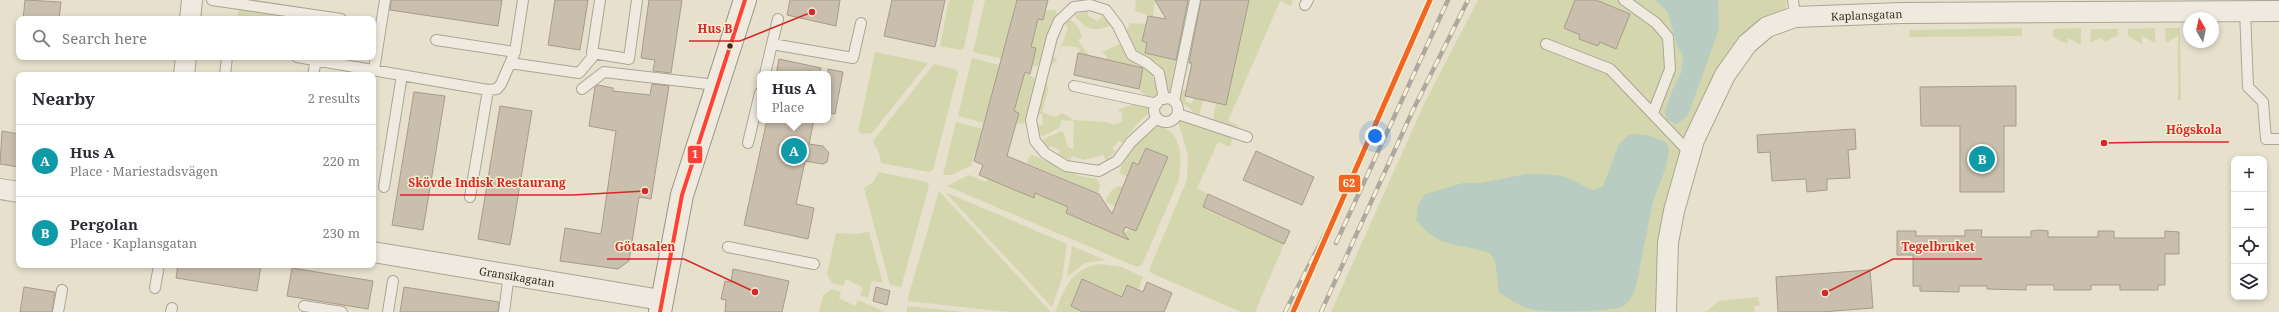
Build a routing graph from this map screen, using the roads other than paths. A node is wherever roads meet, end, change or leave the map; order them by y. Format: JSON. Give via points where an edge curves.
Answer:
{"nodes":[{"id":1,"x":192,"y":0,"type":"edge"},
{"id":2,"x":212,"y":0,"type":"edge"},
{"id":3,"x":385,"y":0,"type":"edge"},
{"id":4,"x":523,"y":0,"type":"edge"},
{"id":5,"x":600,"y":0,"type":"edge"},
{"id":6,"x":637,"y":0,"type":"edge"},
{"id":7,"x":745,"y":0,"type":"edge"},
{"id":8,"x":1195,"y":0,"type":"edge"},
{"id":9,"x":1624,"y":0,"type":"edge"},
{"id":10,"x":2206,"y":5,"type":"edge"},
{"id":11,"x":2052,"y":6,"type":"edge"},
{"id":12,"x":1794,"y":8,"type":"edge"},
{"id":13,"x":2246,"y":11,"type":"junction"},
{"id":14,"x":2279,"y":11,"type":"edge"},
{"id":15,"x":190,"y":16,"type":"edge"},
{"id":16,"x":321,"y":16,"type":"edge"},
{"id":17,"x":778,"y":19,"type":"dead end"},
{"id":18,"x":861,"y":23,"type":"dead end"},
{"id":19,"x":377,"y":24,"type":"edge"},
{"id":20,"x":376,"y":39,"type":"edge"},
{"id":21,"x":436,"y":40,"type":"dead end"},
{"id":22,"x":772,"y":44,"type":"junction"},
{"id":23,"x":1546,"y":44,"type":"dead end"},
{"id":24,"x":515,"y":52,"type":"junction"},
{"id":25,"x":595,"y":54,"type":"junction"},
{"id":26,"x":186,"y":60,"type":"edge"},
{"id":27,"x":228,"y":60,"type":"edge"},
{"id":28,"x":316,"y":60,"type":"joint"},
{"id":29,"x":375,"y":60,"type":"edge"},
{"id":30,"x":510,"y":63,"type":"junction"},
{"id":31,"x":374,"y":70,"type":"junction"},
{"id":32,"x":766,"y":71,"type":"edge"},
{"id":33,"x":184,"y":72,"type":"edge"},
{"id":34,"x":226,"y":72,"type":"edge"},
{"id":35,"x":314,"y":72,"type":"edge"},
{"id":36,"x":402,"y":75,"type":"junction"},
{"id":37,"x":716,"y":85,"type":"junction"},
{"id":38,"x":1074,"y":86,"type":"dead end"},
{"id":39,"x":582,"y":89,"type":"dead end"},
{"id":40,"x":488,"y":90,"type":"junction"},
{"id":41,"x":1165,"y":101,"type":"junction"},
{"id":42,"x":757,"y":106,"type":"edge"},
{"id":43,"x":1653,"y":113,"type":"junction"},
{"id":44,"x":1178,"y":114,"type":"junction"},
{"id":45,"x":1157,"y":118,"type":"junction"},
{"id":46,"x":1247,"y":137,"type":"dead end"},
{"id":47,"x":2279,"y":139,"type":"edge"},
{"id":48,"x":748,"y":143,"type":"dead end"},
{"id":49,"x":1690,"y":153,"type":"junction"},
{"id":50,"x":384,"y":187,"type":"dead end"},
{"id":51,"x":0,"y":189,"type":"edge"},
{"id":52,"x":16,"y":192,"type":"edge"},
{"id":53,"x":470,"y":197,"type":"dead end"},
{"id":54,"x":728,"y":247,"type":"dead end"},
{"id":55,"x":376,"y":252,"type":"edge"},
{"id":56,"x":814,"y":264,"type":"dead end"},
{"id":57,"x":158,"y":268,"type":"edge"},
{"id":58,"x":509,"y":274,"type":"junction"},
{"id":59,"x":393,"y":281,"type":"dead end"},
{"id":60,"x":155,"y":288,"type":"dead end"},
{"id":61,"x":62,"y":290,"type":"dead end"},
{"id":62,"x":304,"y":306,"type":"dead end"},
{"id":63,"x":660,"y":306,"type":"edge"},
{"id":64,"x":58,"y":312,"type":"edge"},
{"id":65,"x":342,"y":312,"type":"edge"},
{"id":66,"x":388,"y":312,"type":"edge"},
{"id":67,"x":504,"y":312,"type":"edge"},
{"id":68,"x":1666,"y":312,"type":"edge"}],
"edges":[{"from":1,"to":15,"type":"street"},
{"from":2,"to":16,"type":"lane"},
{"from":3,"to":19,"type":"lane"},
{"from":4,"to":24,"type":"lane"},
{"from":5,"to":25,"type":"lane","via":[[592,53]]},
{"from":6,"to":25,"type":"lane","via":[[629,58]]},
{"from":7,"to":37,"type":"street"},
{"from":8,"to":41,"type":"lane"},
{"from":9,"to":43,"type":"lane","via":[[1656,23],[1668,37],[1670,69]]},
{"from":10,"to":11,"type":"street","name":"Kaplansgatan"},
{"from":10,"to":13,"type":"street","name":"Kaplansgatan"},
{"from":11,"to":12,"type":"street","name":"Kaplansgatan"},
{"from":12,"to":49,"type":"street","name":"Kaplansgatan","via":[[1747,44],[1725,75]]},
{"from":13,"to":14,"type":"street","name":"Kaplansgatan"},
{"from":13,"to":47,"type":"lane","via":[[2248,87],[2263,102],[2266,139]]},
{"from":17,"to":22,"type":"lane"},
{"from":18,"to":22,"type":"lane","via":[[853,58]]},
{"from":19,"to":20,"type":"lane"},
{"from":21,"to":24,"type":"lane"},
{"from":22,"to":32,"type":"lane"},
{"from":23,"to":43,"type":"lane","via":[[1610,69]]},
{"from":24,"to":30,"type":"lane"},
{"from":25,"to":30,"type":"lane","via":[[579,73]]},
{"from":26,"to":33,"type":"street"},
{"from":27,"to":34,"type":"lane"},
{"from":28,"to":31,"type":"lane"},
{"from":28,"to":35,"type":"lane"},
{"from":29,"to":31,"type":"lane"},
{"from":30,"to":40,"type":"lane","via":[[497,89]]},
{"from":31,"to":36,"type":"lane"},
{"from":36,"to":40,"type":"lane"},
{"from":36,"to":50,"type":"lane"},
{"from":37,"to":39,"type":"lane","via":[[604,72]]},
{"from":37,"to":63,"type":"street","via":[[682,195]]},
{"from":38,"to":41,"type":"lane"},
{"from":40,"to":53,"type":"lane"},
{"from":41,"to":44,"type":"lane","via":[[1177,104]]},
{"from":41,"to":45,"type":"lane","via":[[1155,114]]},
{"from":41,"to":45,"type":"lane","via":[[1159,73],[1132,55],[1118,26],[1106,10],[1090,5],[1074,7],[1059,21],[1052,37],[1031,120],[1036,141],[1045,153],[1066,166],[1099,171],[1117,162],[1131,142]]},
{"from":42,"to":48,"type":"lane"},
{"from":43,"to":49,"type":"lane"},
{"from":44,"to":45,"type":"lane","via":[[1171,122]]},
{"from":44,"to":46,"type":"lane"},
{"from":49,"to":68,"type":"street","name":"Kaplansgatan","via":[[1668,243]]},
{"from":51,"to":52,"type":"street"},
{"from":54,"to":56,"type":"lane"},
{"from":55,"to":58,"type":"street","name":"Gransikagatan"},
{"from":57,"to":60,"type":"lane"},
{"from":58,"to":63,"type":"street","name":"Gransikagatan"},
{"from":58,"to":67,"type":"lane"},
{"from":59,"to":66,"type":"lane"},
{"from":61,"to":64,"type":"lane"},
{"from":62,"to":65,"type":"lane"}]}
